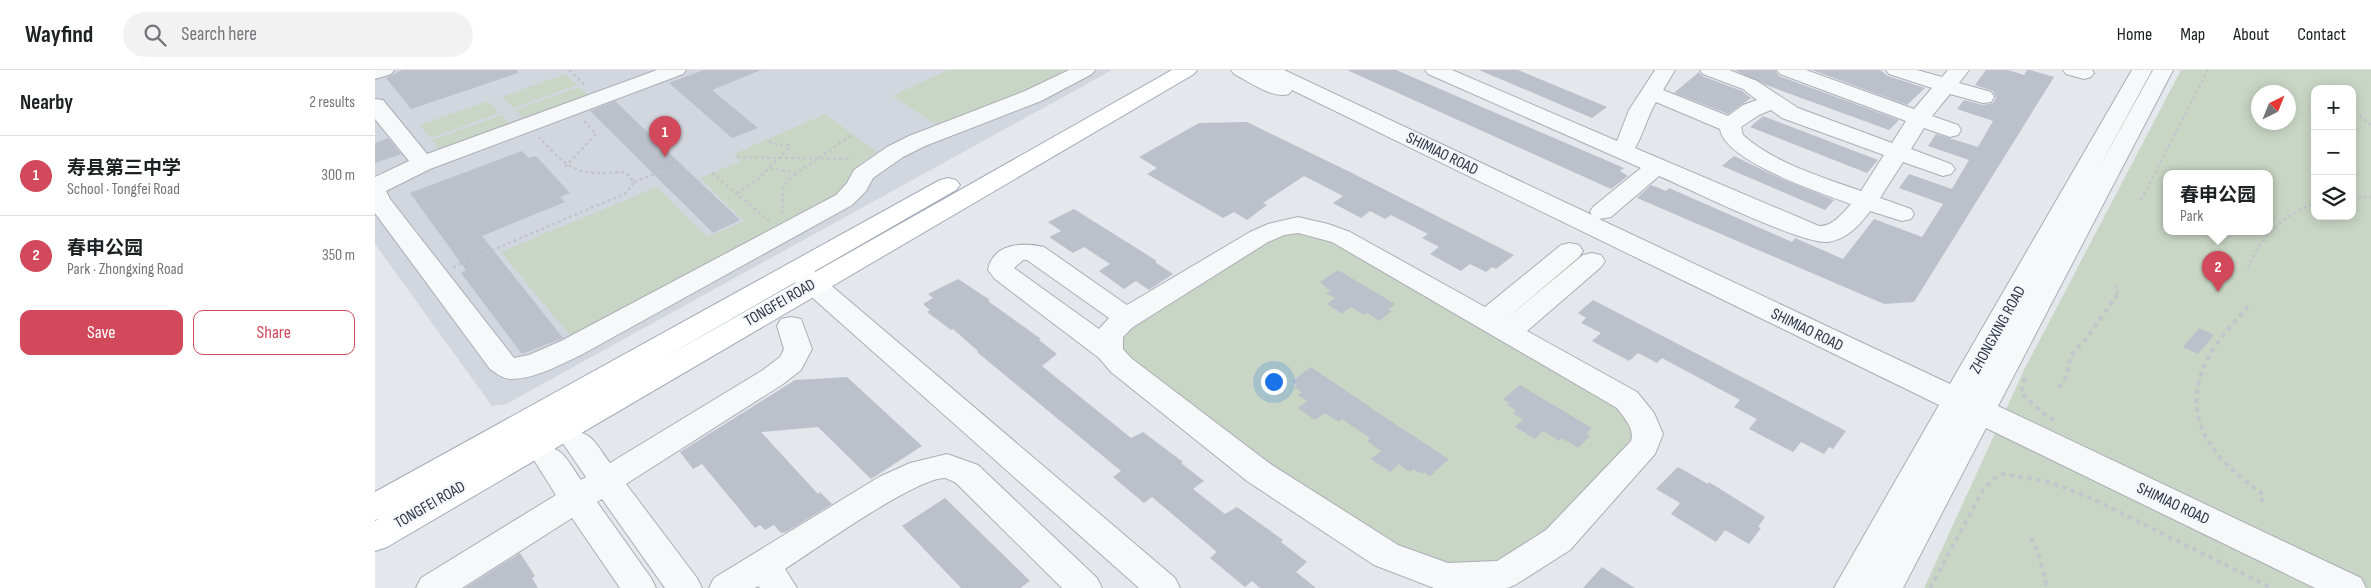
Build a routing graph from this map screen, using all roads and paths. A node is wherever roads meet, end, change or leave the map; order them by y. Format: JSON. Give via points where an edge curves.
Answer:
{"nodes":[{"id":1,"x":384,"y":70,"type":"edge"},
{"id":2,"x":569,"y":70,"type":"edge"},
{"id":3,"x":676,"y":70,"type":"edge"},
{"id":4,"x":1085,"y":70,"type":"edge"},
{"id":5,"x":1152,"y":70,"type":"edge"},
{"id":6,"x":1187,"y":70,"type":"edge"},
{"id":7,"x":1241,"y":70,"type":"edge"},
{"id":8,"x":1267,"y":70,"type":"edge"},
{"id":9,"x":1435,"y":70,"type":"edge"},
{"id":10,"x":1710,"y":70,"type":"edge"},
{"id":11,"x":1787,"y":70,"type":"edge"},
{"id":12,"x":1896,"y":70,"type":"edge"},
{"id":13,"x":2142,"y":70,"type":"edge"},
{"id":14,"x":2163,"y":70,"type":"edge"},
{"id":15,"x":2208,"y":70,"type":"edge"},
{"id":16,"x":1661,"y":71,"type":"edge"},
{"id":17,"x":375,"y":73,"type":"edge"},
{"id":18,"x":1952,"y":78,"type":"edge"},
{"id":19,"x":1651,"y":92,"type":"junction"},
{"id":20,"x":1983,"y":97,"type":"dead end"},
{"id":21,"x":599,"y":98,"type":"junction"},
{"id":22,"x":1773,"y":101,"type":"junction"},
{"id":23,"x":375,"y":105,"type":"edge"},
{"id":24,"x":572,"y":108,"type":"junction"},
{"id":25,"x":2360,"y":115,"type":"dead end"},
{"id":26,"x":1729,"y":124,"type":"junction"},
{"id":27,"x":2371,"y":124,"type":"edge"},
{"id":28,"x":528,"y":125,"type":"junction"},
{"id":29,"x":1950,"y":130,"type":"dead end"},
{"id":30,"x":853,"y":134,"type":"dead end"},
{"id":31,"x":765,"y":140,"type":"dead end"},
{"id":32,"x":1622,"y":150,"type":"junction"},
{"id":33,"x":737,"y":157,"type":"dead end"},
{"id":34,"x":777,"y":158,"type":"junction"},
{"id":35,"x":815,"y":159,"type":"junction"},
{"id":36,"x":856,"y":159,"type":"dead end"},
{"id":37,"x":421,"y":161,"type":"dead end"},
{"id":38,"x":684,"y":163,"type":"dead end"},
{"id":39,"x":1658,"y":166,"type":"junction"},
{"id":40,"x":565,"y":167,"type":"junction"},
{"id":41,"x":769,"y":168,"type":"junction"},
{"id":42,"x":1943,"y":169,"type":"dead end"},
{"id":43,"x":712,"y":173,"type":"dead end"},
{"id":44,"x":797,"y":173,"type":"junction"},
{"id":45,"x":634,"y":182,"type":"junction"},
{"id":46,"x":375,"y":191,"type":"edge"},
{"id":47,"x":737,"y":193,"type":"junction"},
{"id":48,"x":2371,"y":197,"type":"edge"},
{"id":49,"x":2356,"y":198,"type":"edge"},
{"id":50,"x":2141,"y":200,"type":"dead end"},
{"id":51,"x":1865,"y":202,"type":"junction"},
{"id":52,"x":2311,"y":205,"type":"edge"},
{"id":53,"x":1603,"y":212,"type":"dead end"},
{"id":54,"x":1902,"y":214,"type":"dead end"},
{"id":55,"x":776,"y":227,"type":"junction"},
{"id":56,"x":2273,"y":229,"type":"edge"},
{"id":57,"x":2266,"y":235,"type":"edge"},
{"id":58,"x":1581,"y":256,"type":"dead end"},
{"id":59,"x":2248,"y":268,"type":"dead end"},
{"id":60,"x":434,"y":275,"type":"junction"},
{"id":61,"x":805,"y":277,"type":"junction"},
{"id":62,"x":2115,"y":285,"type":"dead end"},
{"id":63,"x":2248,"y":306,"type":"dead end"},
{"id":64,"x":1127,"y":318,"type":"junction"},
{"id":65,"x":791,"y":326,"type":"dead end"},
{"id":66,"x":1497,"y":326,"type":"junction"},
{"id":67,"x":1109,"y":351,"type":"junction"},
{"id":68,"x":2025,"y":377,"type":"dead end"},
{"id":69,"x":2059,"y":388,"type":"dead end"},
{"id":70,"x":1960,"y":413,"type":"junction"},
{"id":71,"x":2060,"y":424,"type":"dead end"},
{"id":72,"x":577,"y":442,"type":"dead end"},
{"id":73,"x":547,"y":458,"type":"dead end"},
{"id":74,"x":2260,"y":505,"type":"dead end"},
{"id":75,"x":375,"y":507,"type":"edge"},
{"id":76,"x":375,"y":537,"type":"edge"},
{"id":77,"x":2031,"y":538,"type":"dead end"},
{"id":78,"x":771,"y":577,"type":"edge"},
{"id":79,"x":433,"y":588,"type":"edge"},
{"id":80,"x":639,"y":588,"type":"edge"},
{"id":81,"x":685,"y":588,"type":"edge"},
{"id":82,"x":726,"y":588,"type":"edge"},
{"id":83,"x":1085,"y":588,"type":"edge"},
{"id":84,"x":1163,"y":588,"type":"edge"},
{"id":85,"x":1851,"y":588,"type":"edge"},
{"id":86,"x":1885,"y":588,"type":"edge"},
{"id":87,"x":1930,"y":588,"type":"edge"},
{"id":88,"x":2047,"y":588,"type":"edge"},
{"id":89,"x":2272,"y":588,"type":"edge"},
{"id":90,"x":2312,"y":588,"type":"edge"},
{"id":91,"x":2349,"y":588,"type":"edge"}],
"edges":[{"from":1,"to":17,"type":"street"},
{"from":2,"to":21,"type":"path"},
{"from":3,"to":21,"type":"street"},
{"from":4,"to":55,"type":"street","via":[[1033,96],[895,152],[862,175],[858,186],[843,200]]},
{"from":5,"to":61,"type":"main road","name":"TONGFEI ROAD"},
{"from":6,"to":61,"type":"main road","name":"TONGFEI ROAD"},
{"from":7,"to":70,"type":"street","name":"SHIMIAO ROAD"},
{"from":8,"to":70,"type":"street","name":"SHIMIAO ROAD"},
{"from":9,"to":32,"type":"street"},
{"from":10,"to":22,"type":"street","via":[[1750,85]]},
{"from":11,"to":29,"type":"street"},
{"from":12,"to":18,"type":"street"},
{"from":13,"to":70,"type":"street","name":"ZHONGXING ROAD"},
{"from":14,"to":70,"type":"street","name":"ZHONGXING ROAD"},
{"from":15,"to":50,"type":"path"},
{"from":16,"to":19,"type":"street"},
{"from":18,"to":20,"type":"street"},
{"from":18,"to":51,"type":"street","via":[[1922,114]]},
{"from":19,"to":26,"type":"street"},
{"from":19,"to":32,"type":"street"},
{"from":21,"to":24,"type":"street"},
{"from":22,"to":26,"type":"street"},
{"from":22,"to":42,"type":"street","via":[[1790,113]]},
{"from":23,"to":37,"type":"street"},
{"from":24,"to":28,"type":"street"},
{"from":24,"to":40,"type":"path","via":[[596,134]]},
{"from":25,"to":27,"type":"path"},
{"from":26,"to":51,"type":"street","via":[[1734,140],[1749,152]]},
{"from":28,"to":40,"type":"path"},
{"from":28,"to":46,"type":"street","via":[[415,167],[383,182]]},
{"from":30,"to":35,"type":"path"},
{"from":31,"to":34,"type":"path","via":[[789,145]]},
{"from":32,"to":39,"type":"street"},
{"from":33,"to":34,"type":"path"},
{"from":34,"to":35,"type":"path"},
{"from":34,"to":41,"type":"path"},
{"from":35,"to":36,"type":"path"},
{"from":35,"to":44,"type":"path"},
{"from":38,"to":45,"type":"path"},
{"from":39,"to":51,"type":"street","via":[[1818,234],[1831,234],[1842,228]]},
{"from":39,"to":53,"type":"street"},
{"from":40,"to":45,"type":"path","via":[[583,174],[625,172]]},
{"from":41,"to":44,"type":"path"},
{"from":41,"to":47,"type":"path"},
{"from":43,"to":47,"type":"path"},
{"from":44,"to":55,"type":"path","via":[[782,186],[779,198],[783,211]]},
{"from":45,"to":60,"type":"path","via":[[626,192]]},
{"from":46,"to":60,"type":"street","via":[[378,200]]},
{"from":47,"to":55,"type":"path"},
{"from":48,"to":49,"type":"path"},
{"from":51,"to":54,"type":"street"},
{"from":52,"to":56,"type":"path","via":[[2291,213]]},
{"from":55,"to":60,"type":"street","via":[[571,348],[535,364],[510,369],[500,362]]},
{"from":57,"to":59,"type":"path"},
{"from":58,"to":66,"type":"street"},
{"from":61,"to":75,"type":"main road","name":"TONGFEI ROAD"},
{"from":61,"to":76,"type":"main road","name":"TONGFEI ROAD"},
{"from":61,"to":84,"type":"street"},
{"from":62,"to":69,"type":"path","via":[[2118,294],[2071,355],[2066,377]]},
{"from":63,"to":74,"type":"path","via":[[2211,352],[2201,374],[2197,400],[2201,428],[2211,448],[2264,495]]},
{"from":64,"to":66,"type":"street","via":[[1259,237],[1298,225],[1341,237]]},
{"from":64,"to":67,"type":"street","via":[[1109,335]]},
{"from":64,"to":67,"type":"street","via":[[1035,253],[1017,253],[1002,264],[1004,273]]},
{"from":65,"to":79,"type":"street","via":[[798,349],[791,363],[773,377]]},
{"from":66,"to":67,"type":"street","via":[[1627,400],[1643,421],[1648,434],[1643,446],[1558,540],[1503,574],[1447,578],[1386,555],[1258,472],[1121,366]]},
{"from":68,"to":71,"type":"path","via":[[2021,393]]},
{"from":70,"to":85,"type":"street","name":"ZHONGXING ROAD"},
{"from":70,"to":86,"type":"street","name":"ZHONGXING ROAD"},
{"from":70,"to":90,"type":"street","name":"SHIMIAO ROAD"},
{"from":70,"to":91,"type":"street","name":"SHIMIAO ROAD"},
{"from":72,"to":81,"type":"street"},
{"from":73,"to":80,"type":"street"},
{"from":77,"to":88,"type":"path"},
{"from":78,"to":82,"type":"street"},
{"from":78,"to":83,"type":"street","via":[[890,486],[921,472],[947,466],[967,474]]},
{"from":87,"to":89,"type":"path","via":[[1983,490],[2004,474],[2049,482],[2091,498]]}]}
